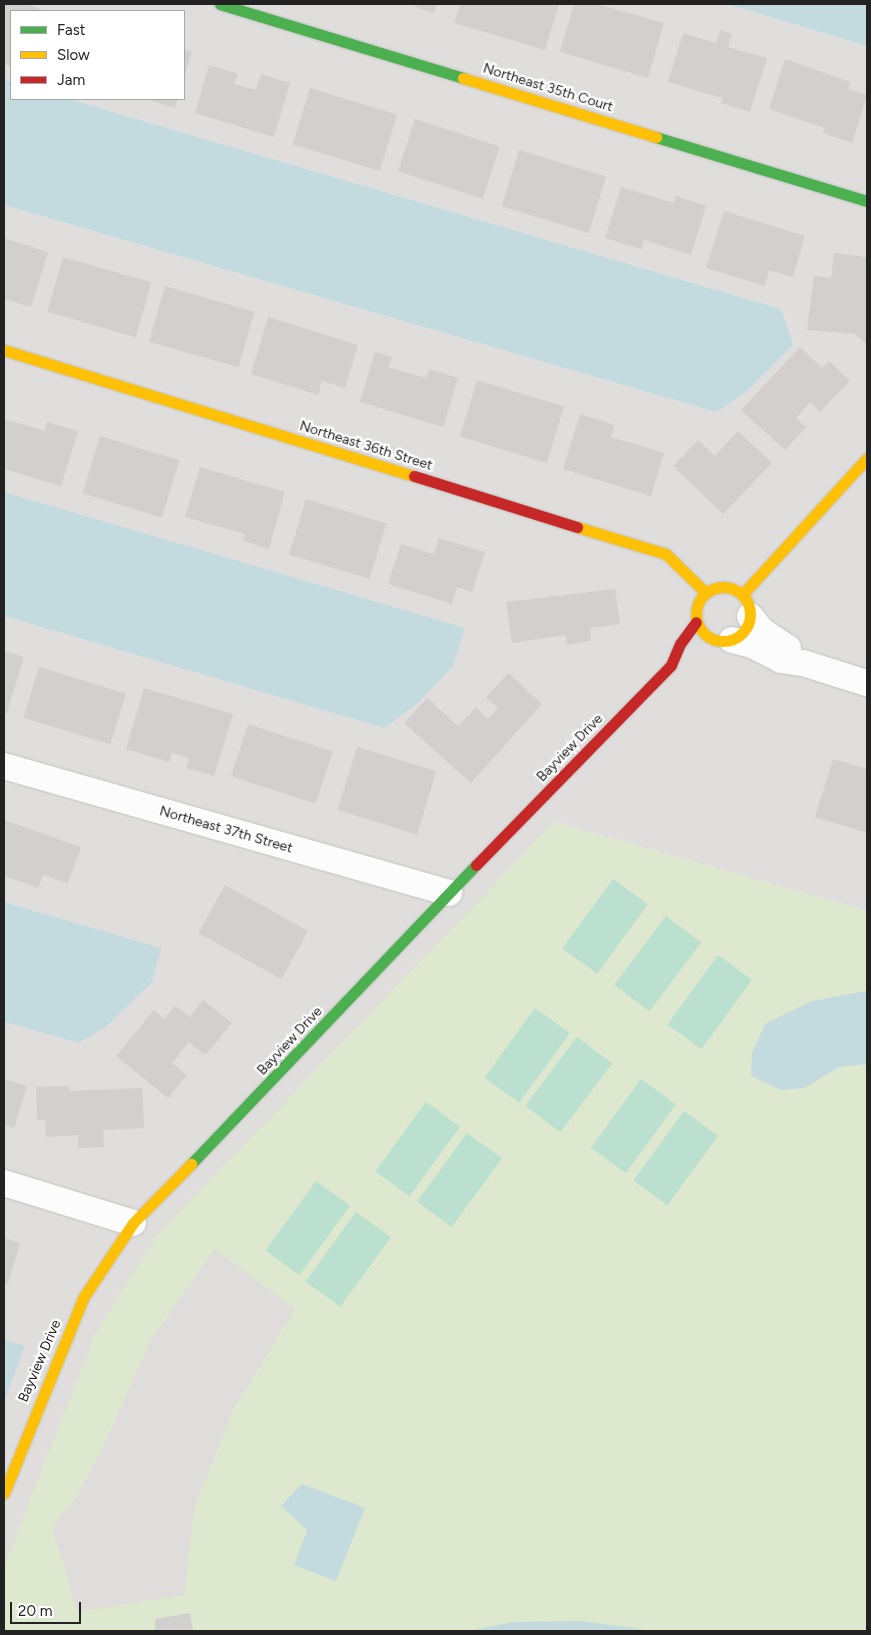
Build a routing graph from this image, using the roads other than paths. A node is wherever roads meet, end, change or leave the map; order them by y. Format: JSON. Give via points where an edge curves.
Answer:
{"nodes":[{"id":1,"x":220,"y":4,"type":"edge"},
{"id":2,"x":867,"y":201,"type":"edge"},
{"id":3,"x":4,"y":350,"type":"edge"},
{"id":4,"x":867,"y":458,"type":"edge"},
{"id":5,"x":706,"y":593,"type":"junction"},
{"id":6,"x":746,"y":606,"type":"junction"},
{"id":7,"x":696,"y":622,"type":"junction"},
{"id":8,"x":724,"y":640,"type":"junction"},
{"id":9,"x":704,"y":646,"type":"dead end"},
{"id":10,"x":692,"y":658,"type":"dead end"},
{"id":11,"x":675,"y":660,"type":"junction"},
{"id":12,"x":803,"y":663,"type":"junction"},
{"id":13,"x":867,"y":682,"type":"edge"},
{"id":14,"x":4,"y":766,"type":"edge"},
{"id":15,"x":449,"y":894,"type":"junction"},
{"id":16,"x":4,"y":1183,"type":"edge"},
{"id":17,"x":133,"y":1223,"type":"junction"},
{"id":18,"x":4,"y":1493,"type":"edge"}],
"edges":[{"from":1,"to":2,"type":"street","name":"Northeast 35th Court"},
{"from":3,"to":5,"type":"street","name":"Northeast 36th Street","via":[[666,554]]},
{"from":4,"to":6,"type":"street"},
{"from":5,"to":6,"type":"street","via":[[721,587]]},
{"from":5,"to":7,"type":"street","name":"Bayview Drive","via":[[697,606]]},
{"from":6,"to":8,"type":"street","via":[[745,630]]},
{"from":6,"to":12,"type":"street","via":[[762,631],[786,646]]},
{"from":7,"to":8,"type":"street","via":[[701,631]]},
{"from":7,"to":11,"type":"street","name":"Bayview Drive","via":[[680,644]]},
{"from":8,"to":9,"type":"street"},
{"from":8,"to":12,"type":"street","via":[[752,645],[781,660]]},
{"from":10,"to":11,"type":"street"},
{"from":11,"to":15,"type":"street","name":"Bayview Drive"},
{"from":12,"to":13,"type":"street"},
{"from":14,"to":15,"type":"street","name":"Northeast 37th Street"},
{"from":15,"to":17,"type":"street","name":"Bayview Drive","via":[[280,1074]]},
{"from":16,"to":17,"type":"street"},
{"from":17,"to":18,"type":"street","name":"Bayview Drive","via":[[83,1298]]}]}
